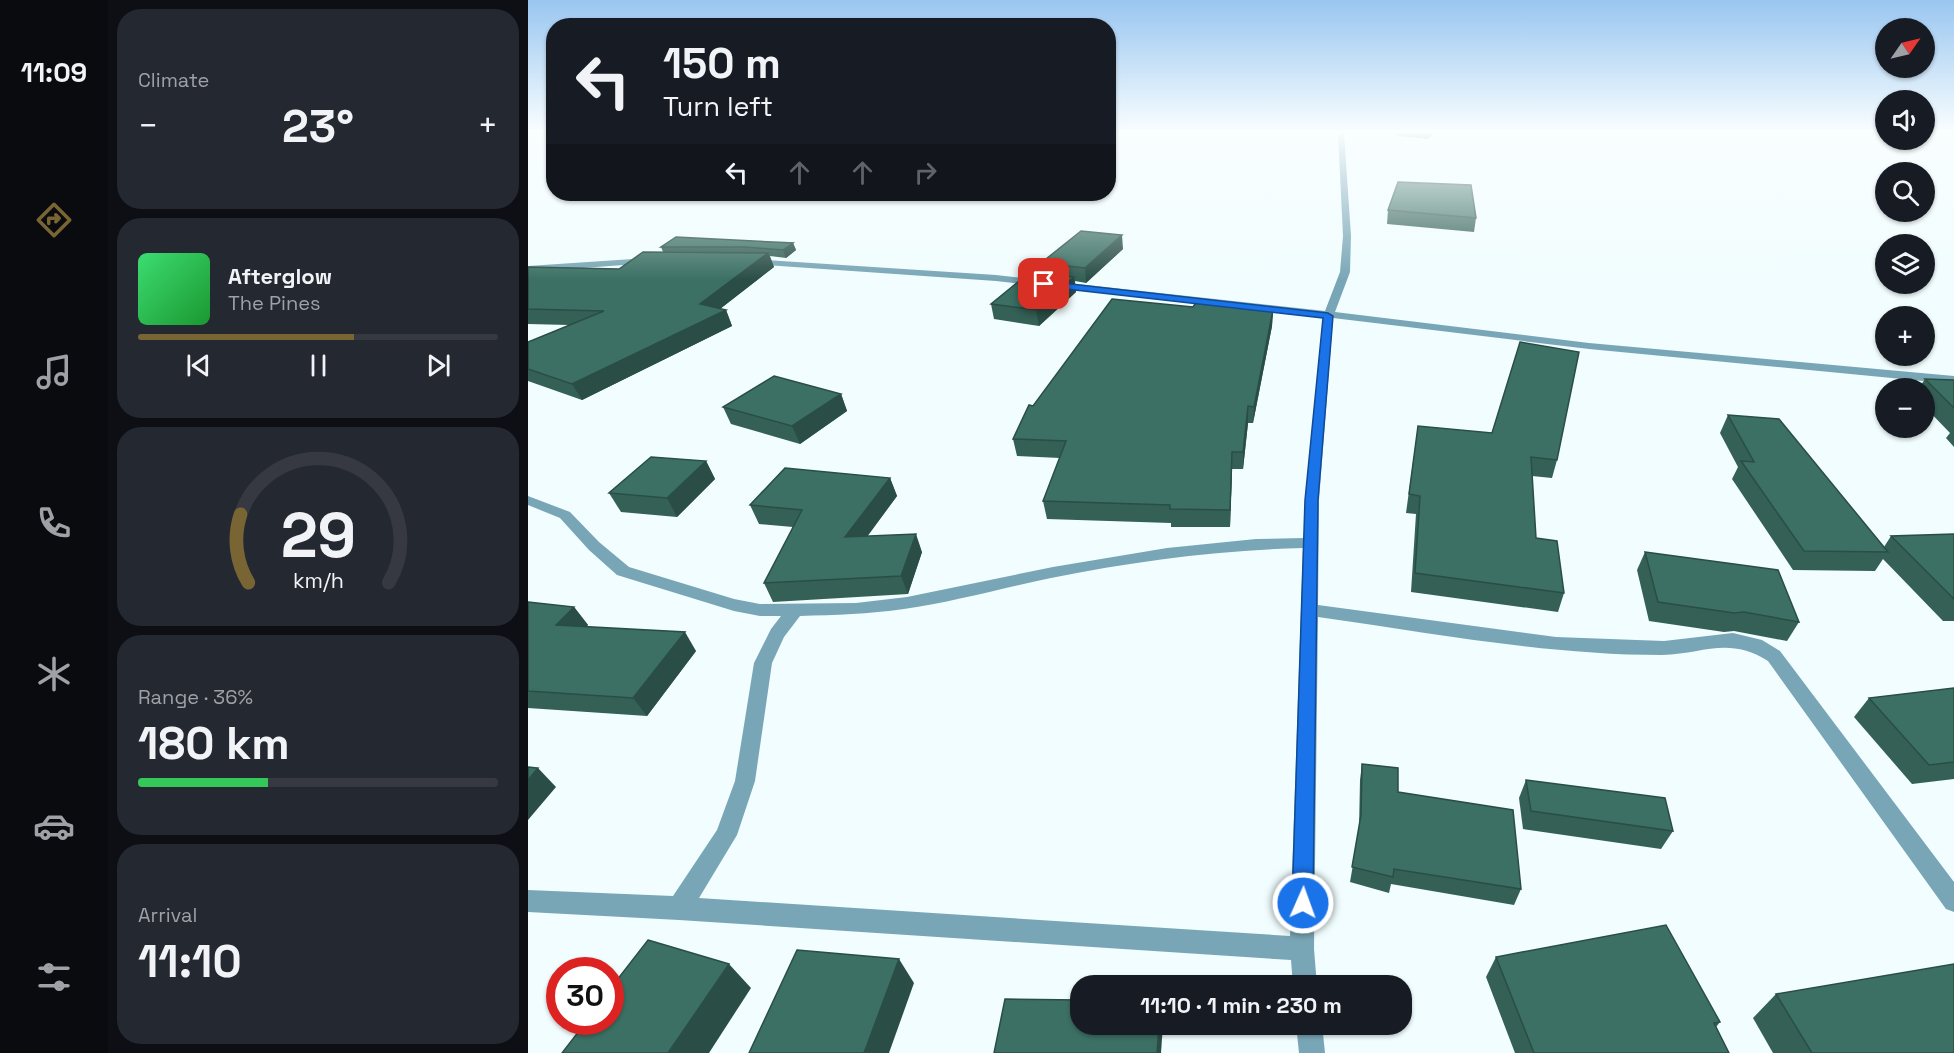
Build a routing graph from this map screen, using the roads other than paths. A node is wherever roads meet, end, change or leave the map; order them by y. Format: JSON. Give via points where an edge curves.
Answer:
{"nodes":[{"id":1,"x":1344,"y":182,"type":"edge"},
{"id":2,"x":664,"y":260,"type":"edge"},
{"id":3,"x":739,"y":260,"type":"edge"},
{"id":4,"x":528,"y":269,"type":"edge"},
{"id":5,"x":1328,"y":316,"type":"junction"},
{"id":6,"x":1954,"y":380,"type":"edge"},
{"id":7,"x":528,"y":500,"type":"edge"},
{"id":8,"x":1311,"y":543,"type":"junction"},
{"id":9,"x":796,"y":609,"type":"junction"},
{"id":10,"x":1310,"y":610,"type":"junction"},
{"id":11,"x":528,"y":901,"type":"edge"},
{"id":12,"x":1954,"y":901,"type":"edge"},
{"id":13,"x":679,"y":908,"type":"junction"},
{"id":14,"x":1302,"y":949,"type":"junction"},
{"id":15,"x":1304,"y":975,"type":"edge"},
{"id":16,"x":1310,"y":1035,"type":"edge"},
{"id":17,"x":1312,"y":1053,"type":"edge"}],
"edges":[{"from":1,"to":5,"type":"street","via":[[1345,272]]},
{"from":2,"to":4,"type":"street"},
{"from":3,"to":5,"type":"street","via":[[996,278]]},
{"from":5,"to":6,"type":"street","via":[[1589,346]]},
{"from":5,"to":8,"type":"street"},
{"from":7,"to":9,"type":"street","via":[[565,515],[623,571],[734,605],[760,610]]},
{"from":8,"to":9,"type":"street","via":[[1167,553],[907,603],[856,609]]},
{"from":8,"to":10,"type":"street"},
{"from":9,"to":13,"type":"street","via":[[777,634],[763,663],[745,781],[726,835]]},
{"from":10,"to":12,"type":"street","via":[[1556,644],[1664,648],[1734,640],[1756,645],[1774,656]]},
{"from":10,"to":14,"type":"street"},
{"from":11,"to":13,"type":"street"},
{"from":13,"to":14,"type":"street"},
{"from":14,"to":15,"type":"street"},
{"from":16,"to":17,"type":"street"}]}
